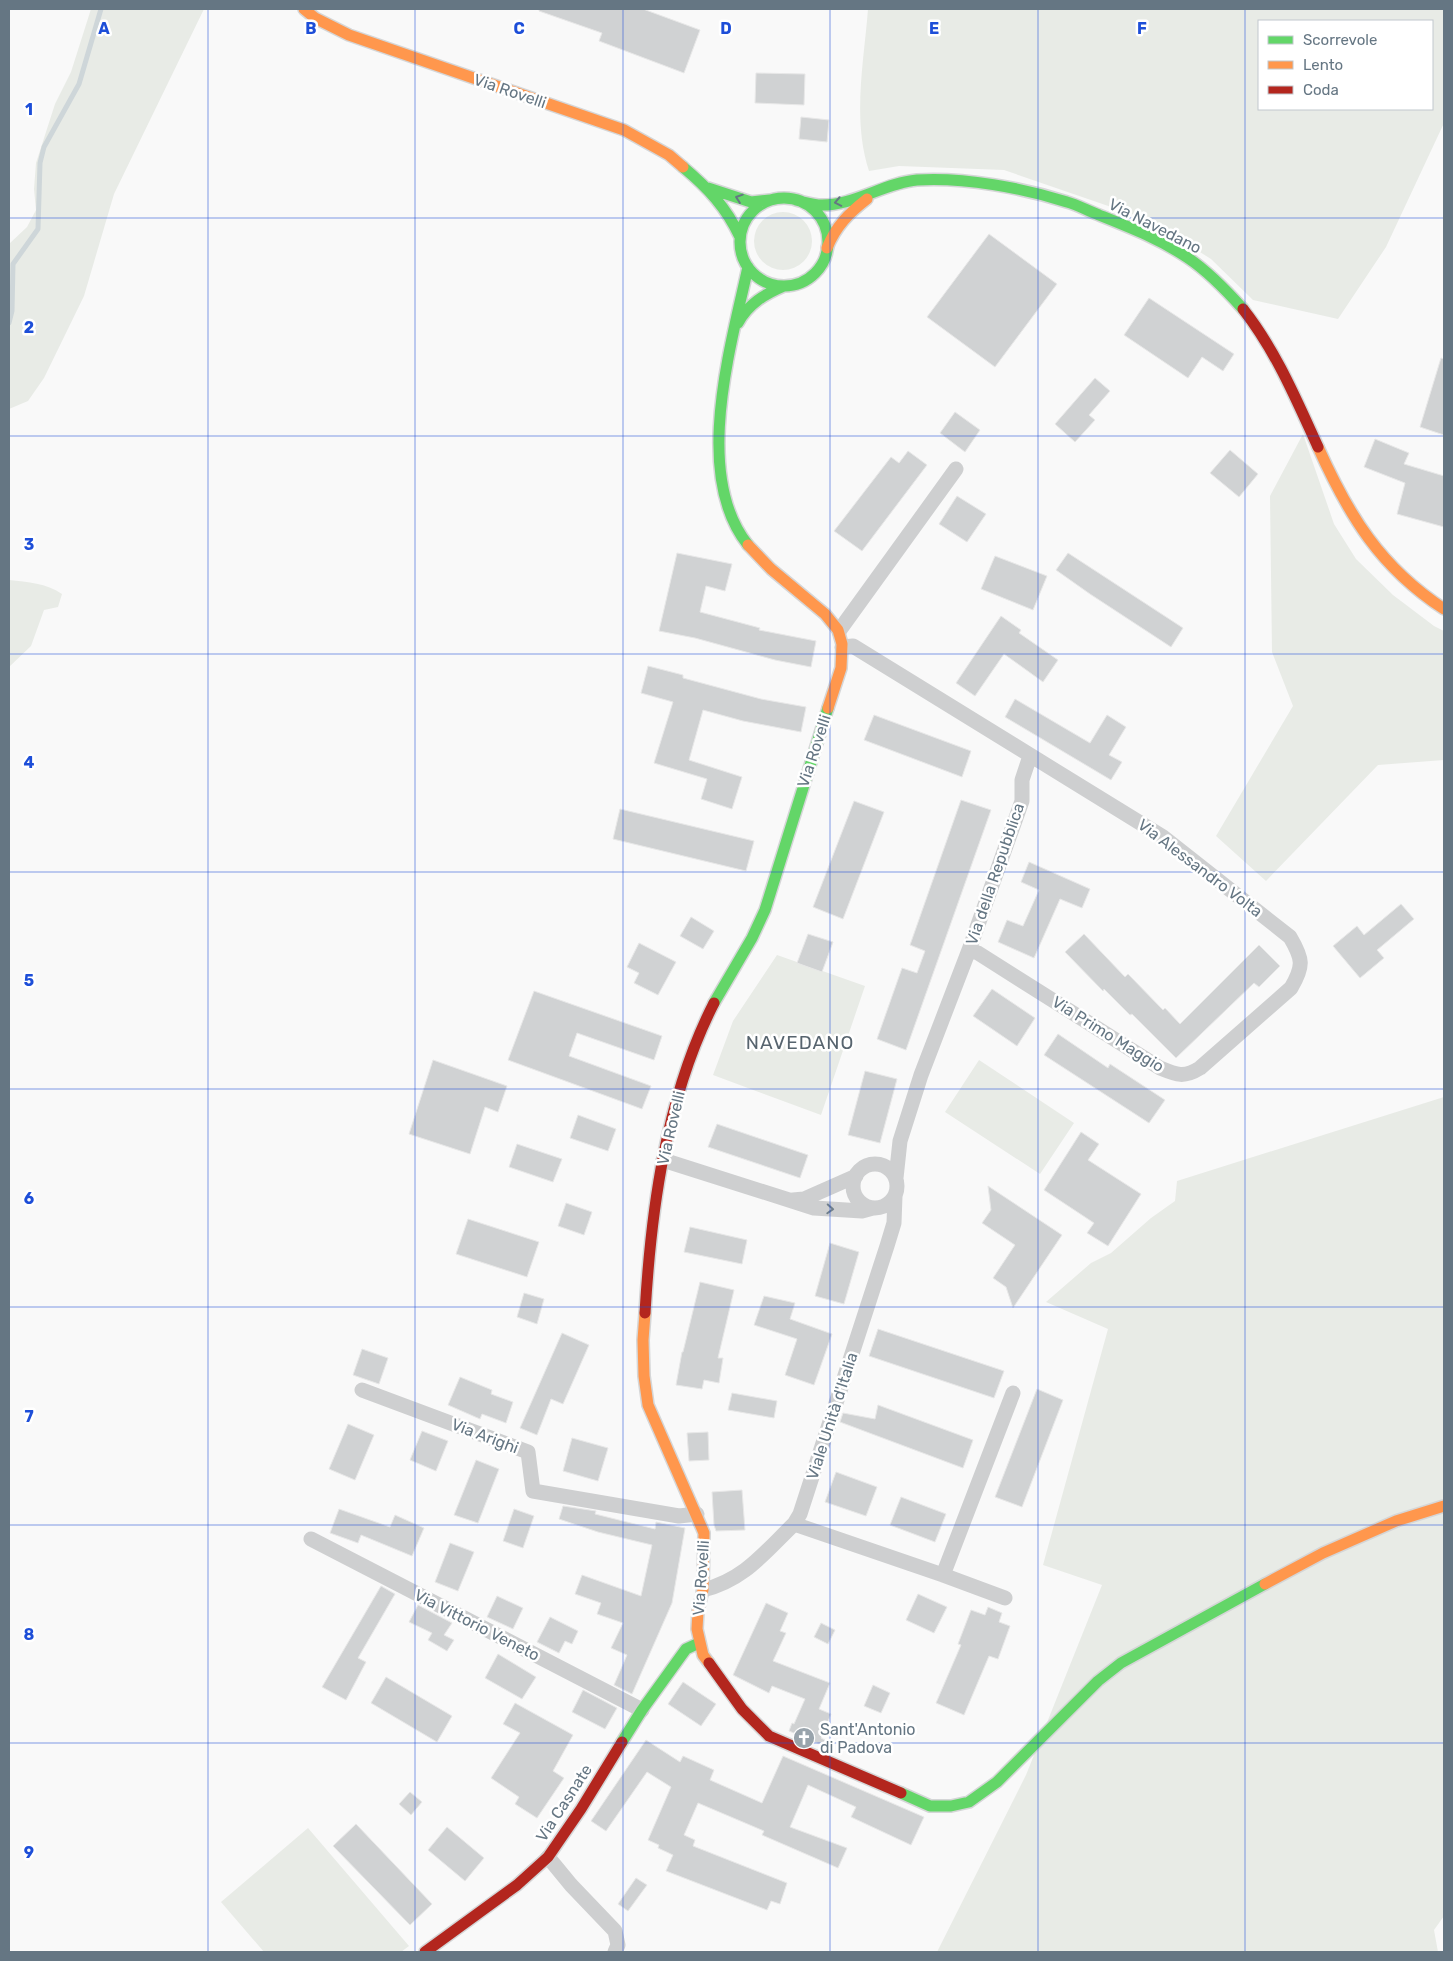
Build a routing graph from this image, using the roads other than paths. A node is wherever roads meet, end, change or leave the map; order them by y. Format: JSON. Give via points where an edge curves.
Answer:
{"nodes":[{"id":1,"x":304,"y":9,"type":"edge"},
{"id":2,"x":708,"y":188,"type":"junction"},
{"id":3,"x":879,"y":190,"type":"junction"},
{"id":4,"x":770,"y":200,"type":"junction"},
{"id":5,"x":796,"y":200,"type":"junction"},
{"id":6,"x":740,"y":237,"type":"junction"},
{"id":7,"x":827,"y":248,"type":"junction"},
{"id":8,"x":748,"y":267,"type":"junction"},
{"id":9,"x":784,"y":286,"type":"junction"},
{"id":10,"x":735,"y":330,"type":"junction"},
{"id":11,"x":956,"y":470,"type":"dead end"},
{"id":12,"x":1444,"y":609,"type":"edge"},
{"id":13,"x":839,"y":631,"type":"junction"},
{"id":14,"x":842,"y":647,"type":"junction"},
{"id":15,"x":1030,"y":756,"type":"junction"},
{"id":16,"x":1290,"y":937,"type":"joint"},
{"id":17,"x":969,"y":950,"type":"junction"},
{"id":18,"x":900,"y":1141,"type":"junction"},
{"id":19,"x":663,"y":1160,"type":"junction"},
{"id":20,"x":876,"y":1164,"type":"junction"},
{"id":21,"x":856,"y":1176,"type":"junction"},
{"id":22,"x":896,"y":1178,"type":"junction"},
{"id":23,"x":895,"y":1196,"type":"junction"},
{"id":24,"x":789,"y":1201,"type":"junction"},
{"id":25,"x":873,"y":1208,"type":"junction"},
{"id":26,"x":362,"y":1390,"type":"dead end"},
{"id":27,"x":1013,"y":1393,"type":"dead end"},
{"id":28,"x":1444,"y":1506,"type":"edge"},
{"id":29,"x":697,"y":1514,"type":"junction"},
{"id":30,"x":794,"y":1524,"type":"junction"},
{"id":31,"x":311,"y":1539,"type":"dead end"},
{"id":32,"x":943,"y":1574,"type":"junction"},
{"id":33,"x":703,"y":1590,"type":"junction"},
{"id":34,"x":1005,"y":1598,"type":"dead end"},
{"id":35,"x":698,"y":1643,"type":"junction"},
{"id":36,"x":642,"y":1710,"type":"junction"},
{"id":37,"x":548,"y":1857,"type":"junction"},
{"id":38,"x":425,"y":1952,"type":"edge"},
{"id":39,"x":615,"y":1952,"type":"edge"}],
"edges":[{"from":1,"to":2,"type":"street","name":"Via Rovelli","via":[[314,18],[349,35],[624,130],[669,155]]},
{"from":4,"to":2,"type":"street","name":"Via Rovelli","one_way":true,"via":[[750,202]]},
{"from":2,"to":6,"type":"street","name":"Via Rovelli"},
{"from":3,"to":5,"type":"street","name":"Via Navedano","one_way":true,"via":[[841,203],[821,205]]},
{"from":3,"to":7,"type":"street","via":[[843,218]]},
{"from":3,"to":12,"type":"street","name":"Via Navedano","via":[[900,183],[931,180],[1019,190],[1066,202],[1118,222],[1199,266],[1226,290],[1261,334],[1277,360],[1342,499],[1365,535],[1416,590]]},
{"from":4,"to":5,"type":"street"},
{"from":4,"to":6,"type":"street","via":[[753,210],[742,227]]},
{"from":5,"to":7,"type":"street","via":[[821,218]]},
{"from":6,"to":8,"type":"street","via":[[741,253]]},
{"from":7,"to":9,"type":"street","via":[[820,267],[813,275],[795,285]]},
{"from":8,"to":9,"type":"street","via":[[760,279]]},
{"from":8,"to":10,"type":"street","name":"Via Rovelli"},
{"from":9,"to":10,"type":"street","name":"Via Rovelli","via":[[749,306]]},
{"from":10,"to":13,"type":"street","name":"Via Rovelli","via":[[720,403],[718,440],[727,503],[739,532],[758,557],[826,614]]},
{"from":11,"to":13,"type":"street"},
{"from":13,"to":14,"type":"street","name":"Via Rovelli"},
{"from":14,"to":15,"type":"street","via":[[853,646]]},
{"from":14,"to":19,"type":"street","name":"Via Rovelli","via":[[841,668],[765,910],[700,1030],[683,1078]]},
{"from":15,"to":16,"type":"street","name":"Via Alessandro Volta","via":[[1162,836]]},
{"from":15,"to":17,"type":"street","name":"Via della Repubblica","via":[[1022,780],[1022,801]]},
{"from":16,"to":17,"type":"street","name":"Via Primo Maggio","via":[[1302,963],[1291,988],[1190,1075],[1177,1075],[1160,1068],[978,952]]},
{"from":17,"to":18,"type":"street","name":"Via della Repubblica","via":[[921,1075]]},
{"from":18,"to":20,"type":"street","via":[[893,1153]]},
{"from":18,"to":22,"type":"street"},
{"from":19,"to":24,"type":"street"},
{"from":19,"to":29,"type":"street","name":"Via Rovelli","via":[[648,1260],[644,1376],[648,1405],[658,1433]]},
{"from":20,"to":21,"type":"street","via":[[861,1170]]},
{"from":20,"to":22,"type":"street","via":[[884,1166]]},
{"from":21,"to":24,"type":"street","via":[[804,1199]]},
{"from":21,"to":25,"type":"street","via":[[853,1184],[858,1200]]},
{"from":22,"to":23,"type":"street"},
{"from":23,"to":25,"type":"street","via":[[882,1208]]},
{"from":23,"to":30,"type":"street","name":"Viale Unità d'Italia","via":[[894,1223],[887,1246],[800,1514]]},
{"from":24,"to":25,"type":"street","one_way":true,"via":[[814,1208],[862,1211]]},
{"from":26,"to":29,"type":"street","name":"Via Arighi","via":[[528,1452],[533,1491],[679,1516]]},
{"from":27,"to":32,"type":"street"},
{"from":28,"to":35,"type":"street","via":[[1396,1521],[1323,1553],[1121,1664],[1098,1681],[997,1782],[969,1802],[951,1806],[930,1806],[769,1736],[742,1709]]},
{"from":29,"to":33,"type":"street","name":"Via Rovelli","via":[[704,1533]]},
{"from":30,"to":32,"type":"street"},
{"from":30,"to":33,"type":"street","name":"Viale Unità d'Italia","via":[[742,1574]]},
{"from":31,"to":36,"type":"street","name":"Via Vittorio Veneto"},
{"from":32,"to":34,"type":"street"},
{"from":33,"to":35,"type":"street","name":"Via Rovelli","via":[[698,1611]]},
{"from":35,"to":36,"type":"street","name":"Via Casnate","via":[[686,1649]]},
{"from":36,"to":37,"type":"street","name":"Via Casnate"},
{"from":37,"to":38,"type":"street","name":"Via Casnate","via":[[517,1885]]},
{"from":37,"to":39,"type":"street","via":[[615,1931],[618,1945]]}]}
